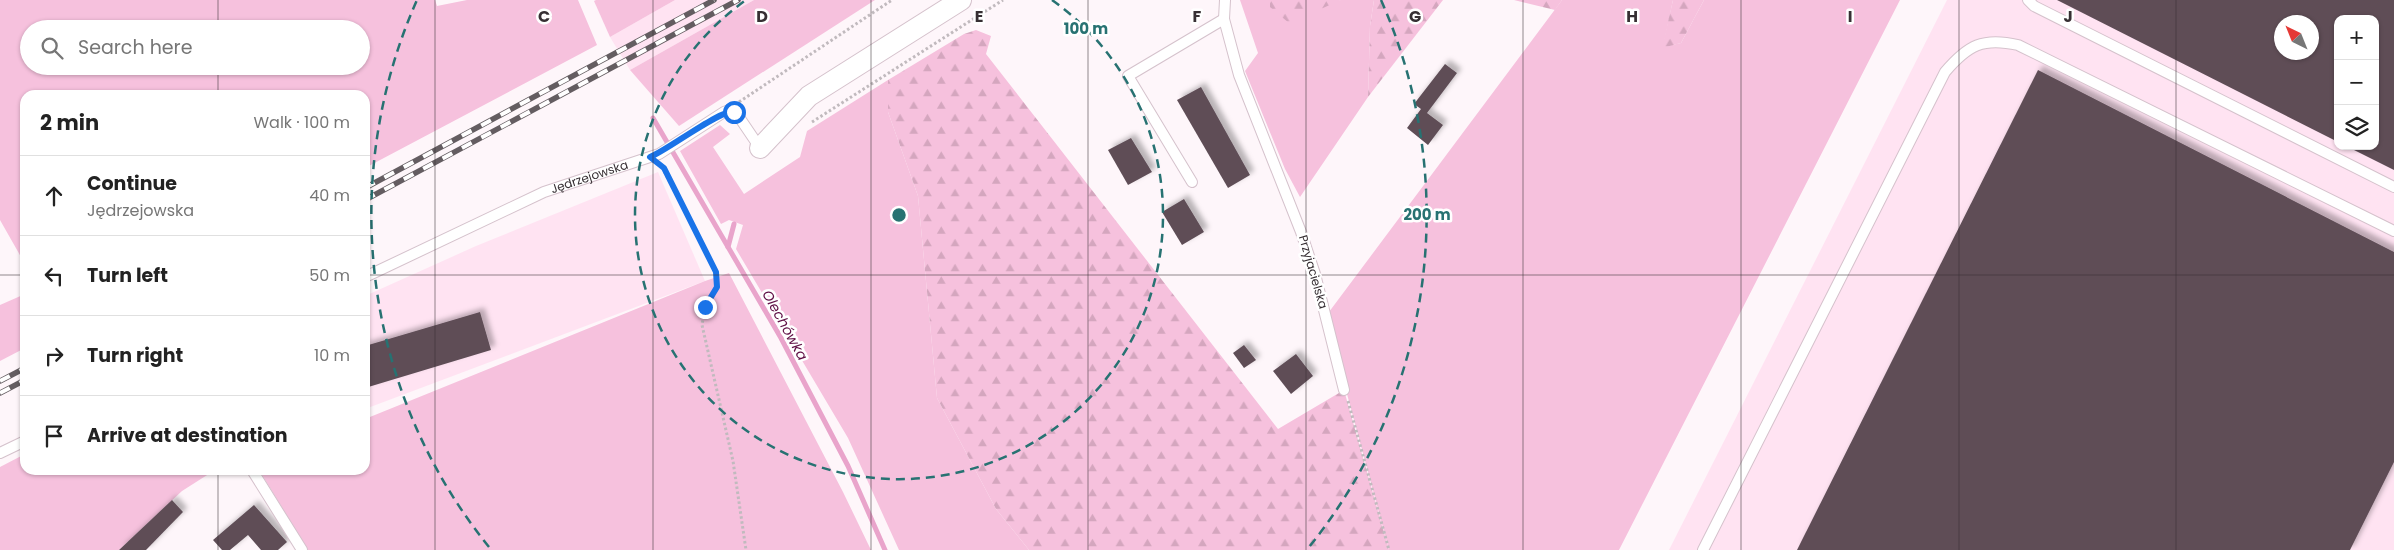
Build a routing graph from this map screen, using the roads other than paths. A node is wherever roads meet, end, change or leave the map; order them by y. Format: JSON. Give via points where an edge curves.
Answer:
{"nodes":[{"id":1,"x":961,"y":0,"type":"edge"},
{"id":2,"x":1225,"y":0,"type":"edge"},
{"id":3,"x":2028,"y":0,"type":"edge"},
{"id":4,"x":1224,"y":19,"type":"junction"},
{"id":5,"x":760,"y":148,"type":"joint"},
{"id":6,"x":1192,"y":182,"type":"dead end"},
{"id":7,"x":2394,"y":187,"type":"edge"},
{"id":8,"x":2394,"y":230,"type":"edge"},
{"id":9,"x":370,"y":276,"type":"edge"},
{"id":10,"x":1344,"y":390,"type":"road end"},
{"id":11,"x":20,"y":443,"type":"edge"},
{"id":12,"x":0,"y":453,"type":"edge"},
{"id":13,"x":255,"y":475,"type":"edge"},
{"id":14,"x":302,"y":550,"type":"edge"},
{"id":15,"x":1703,"y":550,"type":"edge"}],
"edges":[{"from":1,"to":5,"type":"street","via":[[809,96]]},
{"from":2,"to":4,"type":"lane","name":"Przyjacielska"},
{"from":3,"to":7,"type":"lane","via":[[2034,6]]},
{"from":4,"to":6,"type":"lane","via":[[1128,76]]},
{"from":4,"to":10,"type":"lane","name":"Przyjacielska","via":[[1239,75],[1306,249]]},
{"from":5,"to":9,"type":"lane","name":"Jędrzejowska","via":[[738,114],[729,110],[654,155],[544,192]]},
{"from":8,"to":15,"type":"lane","via":[[2018,45],[2000,41],[1977,44],[1959,55],[1945,72]]},
{"from":11,"to":12,"type":"lane"},
{"from":13,"to":14,"type":"lane"}]}
